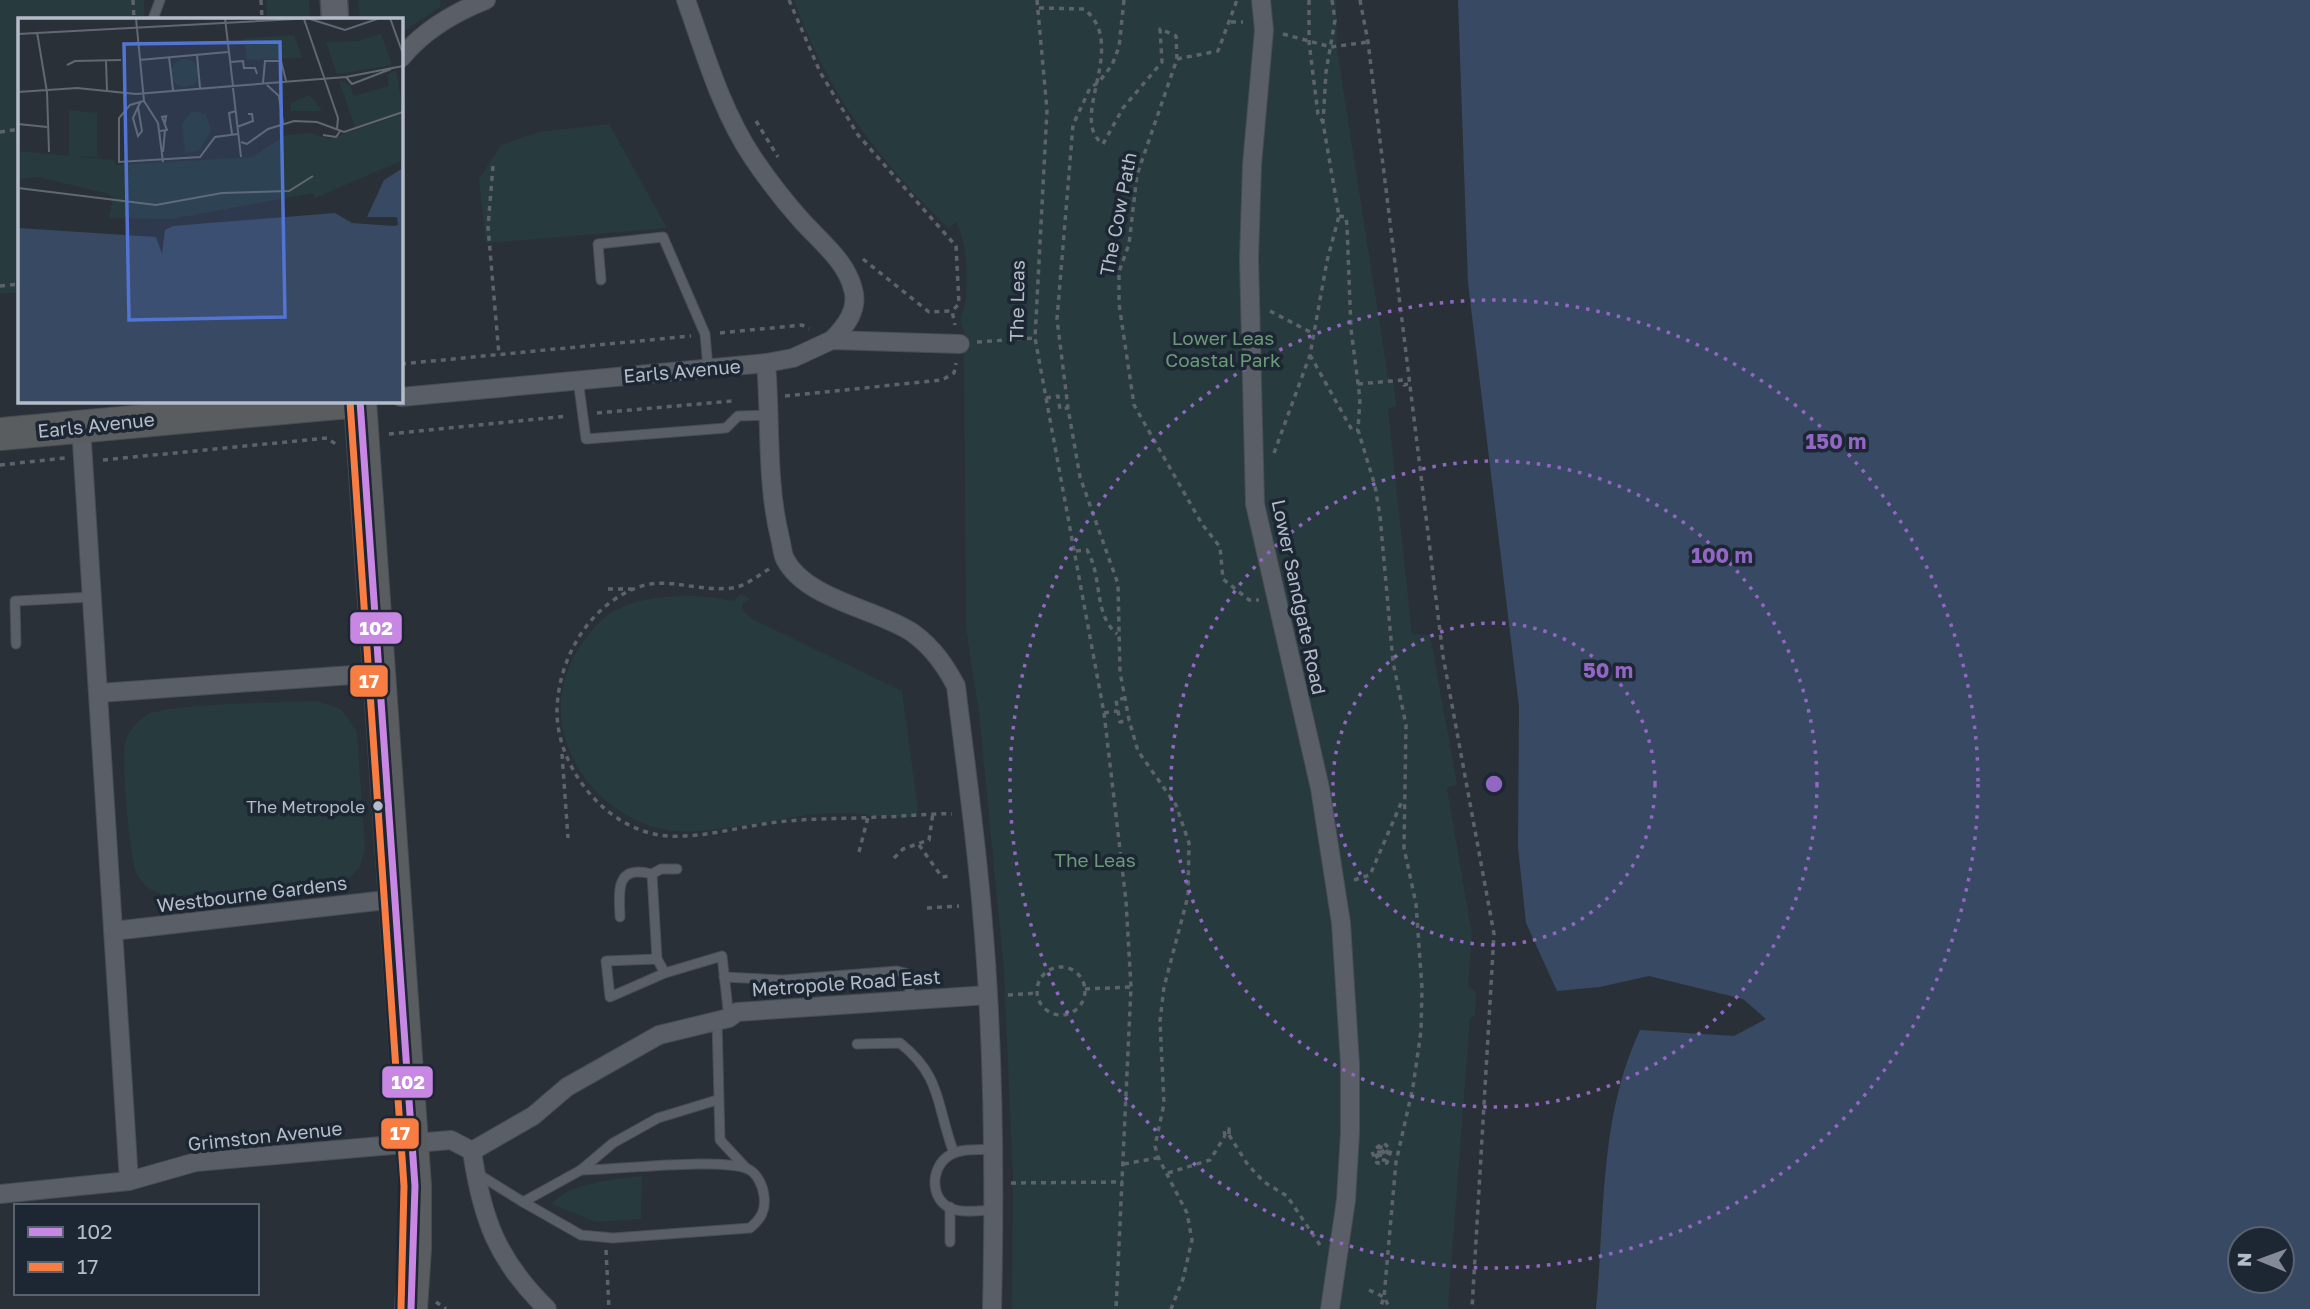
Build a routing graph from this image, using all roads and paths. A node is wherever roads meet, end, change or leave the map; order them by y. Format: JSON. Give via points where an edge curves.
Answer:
{"nodes":[{"id":1,"x":133,"y":0,"type":"edge"},
{"id":2,"x":160,"y":0,"type":"edge"},
{"id":3,"x":261,"y":0,"type":"edge"},
{"id":4,"x":334,"y":0,"type":"edge"},
{"id":5,"x":486,"y":0,"type":"edge"},
{"id":6,"x":686,"y":0,"type":"edge"},
{"id":7,"x":789,"y":0,"type":"edge"},
{"id":8,"x":1037,"y":0,"type":"edge"},
{"id":9,"x":1124,"y":0,"type":"edge"},
{"id":10,"x":1237,"y":0,"type":"edge"},
{"id":11,"x":1261,"y":0,"type":"edge"},
{"id":12,"x":1309,"y":0,"type":"edge"},
{"id":13,"x":1332,"y":0,"type":"edge"},
{"id":14,"x":1360,"y":0,"type":"edge"},
{"id":15,"x":1039,"y":9,"type":"junction"},
{"id":16,"x":134,"y":18,"type":"edge"},
{"id":17,"x":153,"y":18,"type":"edge"},
{"id":18,"x":262,"y":18,"type":"edge"},
{"id":19,"x":335,"y":18,"type":"edge"},
{"id":20,"x":1282,"y":33,"type":"dead end"},
{"id":21,"x":1309,"y":42,"type":"junction"},
{"id":22,"x":1368,"y":42,"type":"junction"},
{"id":23,"x":1331,"y":47,"type":"junction"},
{"id":24,"x":402,"y":57,"type":"edge"},
{"id":25,"x":1177,"y":59,"type":"junction"},
{"id":26,"x":1099,"y":82,"type":"junction"},
{"id":27,"x":749,"y":110,"type":"dead end"},
{"id":28,"x":1323,"y":123,"type":"junction"},
{"id":29,"x":18,"y":130,"type":"edge"},
{"id":30,"x":0,"y":132,"type":"edge"},
{"id":31,"x":778,"y":157,"type":"dead end"},
{"id":32,"x":493,"y":166,"type":"dead end"},
{"id":33,"x":1339,"y":216,"type":"junction"},
{"id":34,"x":858,"y":255,"type":"dead end"},
{"id":35,"x":601,"y":280,"type":"dead end"},
{"id":36,"x":18,"y":284,"type":"edge"},
{"id":37,"x":0,"y":286,"type":"edge"},
{"id":38,"x":1249,"y":300,"type":"junction"},
{"id":39,"x":952,"y":311,"type":"junction"},
{"id":40,"x":1312,"y":332,"type":"junction"},
{"id":41,"x":705,"y":334,"type":"junction"},
{"id":42,"x":1035,"y":338,"type":"junction"},
{"id":43,"x":832,"y":340,"type":"junction"},
{"id":44,"x":960,"y":344,"type":"junction"},
{"id":45,"x":499,"y":355,"type":"junction"},
{"id":46,"x":1310,"y":355,"type":"junction"},
{"id":47,"x":766,"y":363,"type":"junction"},
{"id":48,"x":402,"y":364,"type":"edge"},
{"id":49,"x":708,"y":368,"type":"junction"},
{"id":50,"x":578,"y":380,"type":"junction"},
{"id":51,"x":1357,"y":384,"type":"junction"},
{"id":52,"x":1408,"y":384,"type":"junction"},
{"id":53,"x":402,"y":397,"type":"edge"},
{"id":54,"x":769,"y":397,"type":"junction"},
{"id":55,"x":1045,"y":398,"type":"junction"},
{"id":56,"x":345,"y":402,"type":"edge"},
{"id":57,"x":360,"y":402,"type":"edge"},
{"id":58,"x":1068,"y":408,"type":"junction"},
{"id":59,"x":580,"y":415,"type":"junction"},
{"id":60,"x":768,"y":415,"type":"junction"},
{"id":61,"x":81,"y":427,"type":"junction"},
{"id":62,"x":1358,"y":430,"type":"junction"},
{"id":63,"x":0,"y":434,"type":"edge"},
{"id":64,"x":383,"y":439,"type":"dead end"},
{"id":65,"x":339,"y":448,"type":"dead end"},
{"id":66,"x":1273,"y":454,"type":"dead end"},
{"id":67,"x":84,"y":463,"type":"junction"},
{"id":68,"x":0,"y":465,"type":"edge"},
{"id":69,"x":1075,"y":551,"type":"junction"},
{"id":70,"x":785,"y":560,"type":"junction"},
{"id":71,"x":608,"y":589,"type":"dead end"},
{"id":72,"x":634,"y":589,"type":"junction"},
{"id":73,"x":92,"y":597,"type":"junction"},
{"id":74,"x":1275,"y":600,"type":"junction"},
{"id":75,"x":1118,"y":634,"type":"junction"},
{"id":76,"x":16,"y":644,"type":"dead end"},
{"id":77,"x":380,"y":673,"type":"junction"},
{"id":78,"x":99,"y":693,"type":"junction"},
{"id":79,"x":1125,"y":698,"type":"junction"},
{"id":80,"x":1118,"y":711,"type":"junction"},
{"id":81,"x":1104,"y":713,"type":"junction"},
{"id":82,"x":1129,"y":720,"type":"junction"},
{"id":83,"x":562,"y":748,"type":"junction"},
{"id":84,"x":1403,"y":799,"type":"junction"},
{"id":85,"x":933,"y":813,"type":"junction"},
{"id":86,"x":971,"y":813,"type":"junction"},
{"id":87,"x":868,"y":817,"type":"junction"},
{"id":88,"x":568,"y":838,"type":"dead end"},
{"id":89,"x":919,"y":845,"type":"junction"},
{"id":90,"x":859,"y":852,"type":"dead end"},
{"id":91,"x":894,"y":858,"type":"dead end"},
{"id":92,"x":677,"y":869,"type":"dead end"},
{"id":93,"x":652,"y":874,"type":"junction"},
{"id":94,"x":949,"y":876,"type":"dead end"},
{"id":95,"x":1336,"y":886,"type":"junction"},
{"id":96,"x":395,"y":899,"type":"junction"},
{"id":97,"x":959,"y":906,"type":"dead end"},
{"id":98,"x":927,"y":908,"type":"dead end"},
{"id":99,"x":620,"y":917,"type":"dead end"},
{"id":100,"x":113,"y":931,"type":"junction"},
{"id":101,"x":657,"y":959,"type":"junction"},
{"id":102,"x":665,"y":973,"type":"junction"},
{"id":103,"x":724,"y":977,"type":"junction"},
{"id":104,"x":1131,"y":987,"type":"junction"},
{"id":105,"x":1085,"y":989,"type":"junction"},
{"id":106,"x":1038,"y":993,"type":"junction"},
{"id":107,"x":988,"y":995,"type":"junction"},
{"id":108,"x":910,"y":998,"type":"junction"},
{"id":109,"x":723,"y":1018,"type":"junction"},
{"id":110,"x":857,"y":1044,"type":"dead end"},
{"id":111,"x":717,"y":1100,"type":"junction"},
{"id":112,"x":412,"y":1143,"type":"junction"},
{"id":113,"x":994,"y":1149,"type":"junction"},
{"id":114,"x":472,"y":1150,"type":"junction"},
{"id":115,"x":1378,"y":1152,"type":"joint"},
{"id":116,"x":954,"y":1153,"type":"junction"},
{"id":117,"x":1158,"y":1157,"type":"junction"},
{"id":118,"x":1124,"y":1164,"type":"junction"},
{"id":119,"x":746,"y":1168,"type":"junction"},
{"id":120,"x":580,"y":1170,"type":"junction"},
{"id":121,"x":476,"y":1172,"type":"junction"},
{"id":122,"x":1168,"y":1173,"type":"junction"},
{"id":123,"x":129,"y":1181,"type":"junction"},
{"id":124,"x":995,"y":1181,"type":"junction"},
{"id":125,"x":1123,"y":1182,"type":"junction"},
{"id":126,"x":0,"y":1195,"type":"edge"},
{"id":127,"x":523,"y":1202,"type":"junction"},
{"id":128,"x":950,"y":1207,"type":"junction"},
{"id":129,"x":994,"y":1210,"type":"junction"},
{"id":130,"x":605,"y":1237,"type":"junction"},
{"id":131,"x":950,"y":1242,"type":"dead end"},
{"id":132,"x":1336,"y":1262,"type":"junction"},
{"id":133,"x":1369,"y":1290,"type":"dead end"},
{"id":134,"x":1384,"y":1297,"type":"junction"},
{"id":135,"x":423,"y":1305,"type":"edge"},
{"id":136,"x":446,"y":1309,"type":"edge"},
{"id":137,"x":547,"y":1309,"type":"edge"},
{"id":138,"x":609,"y":1309,"type":"edge"},
{"id":139,"x":992,"y":1309,"type":"edge"},
{"id":140,"x":1116,"y":1309,"type":"edge"},
{"id":141,"x":1171,"y":1309,"type":"edge"},
{"id":142,"x":1331,"y":1309,"type":"edge"},
{"id":143,"x":1380,"y":1309,"type":"edge"},
{"id":144,"x":1390,"y":1309,"type":"edge"},
{"id":145,"x":1472,"y":1309,"type":"edge"}],
"edges":[{"from":1,"to":16,"type":"path"},
{"from":2,"to":17,"type":"lane"},
{"from":3,"to":18,"type":"path"},
{"from":4,"to":19,"type":"main road"},
{"from":5,"to":24,"type":"street","via":[[453,14]]},
{"from":6,"to":43,"type":"street","via":[[721,99],[750,154],[773,187],[846,268],[855,291],[854,307],[847,325]]},
{"from":7,"to":39,"type":"path","via":[[820,72],[858,135],[956,246],[959,304]]},
{"from":8,"to":15,"type":"path","name":"The Leas"},
{"from":9,"to":26,"type":"path","via":[[1119,47]]},
{"from":10,"to":25,"type":"path","via":[[1218,51]]},
{"from":11,"to":38,"type":"street","name":"Lower Sandgate Road","via":[[1264,30],[1251,188]]},
{"from":12,"to":21,"type":"path"},
{"from":13,"to":23,"type":"path"},
{"from":14,"to":22,"type":"path"},
{"from":15,"to":26,"type":"path","via":[[1074,7],[1092,15],[1101,40]]},
{"from":15,"to":42,"type":"path","name":"The Leas","via":[[1047,110]]},
{"from":20,"to":21,"type":"path"},
{"from":21,"to":23,"type":"path"},
{"from":21,"to":28,"type":"path"},
{"from":22,"to":23,"type":"path"},
{"from":22,"to":52,"type":"path"},
{"from":23,"to":28,"type":"path"},
{"from":25,"to":26,"type":"path","name":"The Cow Path","via":[[1176,36],[1160,29],[1162,62],[1124,108],[1103,145],[1090,118]]},
{"from":25,"to":74,"type":"path","name":"The Cow Path","via":[[1137,175],[1129,244],[1119,272],[1119,304],[1134,405],[1220,547],[1223,579],[1249,600]]},
{"from":26,"to":58,"type":"path","via":[[1090,88],[1073,125],[1067,172],[1057,319]]},
{"from":27,"to":31,"type":"path"},
{"from":28,"to":33,"type":"path"},
{"from":29,"to":30,"type":"path"},
{"from":32,"to":45,"type":"path","via":[[488,227]]},
{"from":33,"to":40,"type":"path"},
{"from":33,"to":51,"type":"path","via":[[1346,217]]},
{"from":34,"to":39,"type":"path","via":[[929,312]]},
{"from":35,"to":41,"type":"lane","via":[[598,244],[663,237]]},
{"from":36,"to":37,"type":"path"},
{"from":38,"to":40,"type":"path"},
{"from":38,"to":74,"type":"street","name":"Lower Sandgate Road","via":[[1255,504]]},
{"from":39,"to":44,"type":"path"},
{"from":40,"to":46,"type":"path"},
{"from":41,"to":43,"type":"path","via":[[802,326]]},
{"from":41,"to":45,"type":"path"},
{"from":41,"to":49,"type":"lane"},
{"from":42,"to":44,"type":"path"},
{"from":42,"to":55,"type":"path","name":"The Leas"},
{"from":43,"to":44,"type":"street","name":"Earls Avenue"},
{"from":43,"to":47,"type":"street","name":"Earls Avenue","via":[[813,351]]},
{"from":44,"to":54,"type":"path","via":[[954,373],[942,380]]},
{"from":45,"to":48,"type":"path"},
{"from":46,"to":62,"type":"path","via":[[1342,418],[1352,430]]},
{"from":46,"to":66,"type":"path"},
{"from":47,"to":49,"type":"street","name":"Earls Avenue"},
{"from":47,"to":54,"type":"street"},
{"from":49,"to":50,"type":"street","name":"Earls Avenue"},
{"from":50,"to":53,"type":"street","name":"Earls Avenue"},
{"from":50,"to":59,"type":"lane"},
{"from":51,"to":52,"type":"path","via":[[1403,380],[1404,386]]},
{"from":51,"to":62,"type":"path"},
{"from":52,"to":145,"type":"path","via":[[1449,698],[1494,934]]},
{"from":54,"to":59,"type":"path"},
{"from":54,"to":60,"type":"street"},
{"from":55,"to":58,"type":"path","via":[[1058,396],[1060,409]]},
{"from":55,"to":69,"type":"path","name":"The Leas"},
{"from":56,"to":61,"type":"highway","name":"Earls Avenue","via":[[165,414]]},
{"from":57,"to":77,"type":"highway"},
{"from":58,"to":75,"type":"path","via":[[1080,477],[1118,584]]},
{"from":59,"to":60,"type":"lane","via":[[586,439],[726,428],[738,416]]},
{"from":59,"to":64,"type":"path","via":[[392,432]]},
{"from":60,"to":70,"type":"street","via":[[776,521]]},
{"from":61,"to":63,"type":"highway","name":"Earls Avenue"},
{"from":61,"to":67,"type":"street"},
{"from":62,"to":84,"type":"path","via":[[1375,486],[1393,662],[1406,725]]},
{"from":65,"to":67,"type":"path","via":[[327,438]]},
{"from":67,"to":68,"type":"path","via":[[69,458]]},
{"from":67,"to":73,"type":"street"},
{"from":69,"to":75,"type":"path","via":[[1087,550],[1098,579],[1104,618]]},
{"from":69,"to":81,"type":"path","name":"The Leas"},
{"from":70,"to":72,"type":"path","via":[[734,589],[654,582]]},
{"from":70,"to":86,"type":"street","via":[[807,582],[911,632],[944,663],[956,686]]},
{"from":71,"to":72,"type":"path"},
{"from":72,"to":83,"type":"path","via":[[613,600],[593,619],[569,656],[557,699]]},
{"from":73,"to":76,"type":"lane","via":[[15,601]]},
{"from":73,"to":78,"type":"street"},
{"from":74,"to":95,"type":"street","name":"Lower Sandgate Road","via":[[1320,788]]},
{"from":75,"to":79,"type":"path"},
{"from":77,"to":78,"type":"street"},
{"from":77,"to":96,"type":"highway"},
{"from":78,"to":100,"type":"street"},
{"from":79,"to":80,"type":"path","via":[[1116,700]]},
{"from":79,"to":82,"type":"path"},
{"from":80,"to":81,"type":"path"},
{"from":80,"to":82,"type":"path","via":[[1120,722]]},
{"from":81,"to":104,"type":"path","name":"The Leas"},
{"from":82,"to":117,"type":"path","via":[[1138,751],[1175,805],[1189,843],[1188,896],[1164,986],[1160,1021],[1164,1104],[1155,1146]]},
{"from":83,"to":87,"type":"path","via":[[570,770],[588,793],[634,826],[665,836]]},
{"from":83,"to":88,"type":"path"},
{"from":84,"to":95,"type":"path","via":[[1370,875]]},
{"from":84,"to":134,"type":"path","via":[[1404,848],[1416,904],[1421,1031],[1396,1162]]},
{"from":85,"to":86,"type":"path"},
{"from":85,"to":87,"type":"path"},
{"from":85,"to":89,"type":"path","via":[[929,840]]},
{"from":86,"to":107,"type":"street"},
{"from":87,"to":90,"type":"path"},
{"from":89,"to":91,"type":"path","via":[[903,849]]},
{"from":89,"to":94,"type":"path","via":[[942,877]]},
{"from":92,"to":93,"type":"lane"},
{"from":93,"to":99,"type":"lane","via":[[640,870],[624,876],[619,884]]},
{"from":93,"to":101,"type":"lane"},
{"from":95,"to":132,"type":"street","name":"Lower Sandgate Road","via":[[1350,1065],[1346,1200]]},
{"from":96,"to":100,"type":"street","name":"Westbourne Gardens"},
{"from":96,"to":112,"type":"highway"},
{"from":97,"to":98,"type":"path"},
{"from":100,"to":123,"type":"street"},
{"from":101,"to":102,"type":"lane"},
{"from":101,"to":102,"type":"lane","via":[[606,961],[610,997]]},
{"from":102,"to":103,"type":"lane","via":[[722,956]]},
{"from":103,"to":108,"type":"lane","via":[[783,980],[897,971],[909,974]]},
{"from":103,"to":109,"type":"lane"},
{"from":104,"to":105,"type":"path"},
{"from":104,"to":118,"type":"path","name":"The Leas"},
{"from":105,"to":106,"type":"path","via":[[1078,974],[1057,968],[1042,977]]},
{"from":105,"to":106,"type":"path","via":[[1081,1004],[1066,1015],[1047,1010]]},
{"from":106,"to":107,"type":"path"},
{"from":107,"to":108,"type":"street","name":"Metropole Road East"},
{"from":107,"to":113,"type":"street"},
{"from":108,"to":109,"type":"street","name":"Metropole Road East","via":[[737,1012]]},
{"from":109,"to":111,"type":"lane"},
{"from":109,"to":114,"type":"street","name":"Metropole Road East","via":[[659,1035],[567,1087],[533,1116]]},
{"from":110,"to":116,"type":"lane","via":[[900,1043],[924,1065],[937,1091]]},
{"from":111,"to":119,"type":"lane","via":[[720,1140]]},
{"from":111,"to":120,"type":"lane","via":[[658,1118],[613,1143]]},
{"from":112,"to":114,"type":"street","via":[[451,1140]]},
{"from":112,"to":123,"type":"street","name":"Grimston Avenue","via":[[196,1162]]},
{"from":112,"to":135,"type":"highway"},
{"from":113,"to":116,"type":"lane"},
{"from":113,"to":124,"type":"street"},
{"from":114,"to":121,"type":"street"},
{"from":115,"to":115,"type":"path","via":[[1381,1143],[1389,1146],[1387,1163],[1373,1159],[1372,1152]]},
{"from":116,"to":128,"type":"lane","via":[[936,1170],[934,1187]]},
{"from":117,"to":118,"type":"path"},
{"from":117,"to":122,"type":"path"},
{"from":118,"to":125,"type":"path","name":"The Leas"},
{"from":119,"to":120,"type":"lane","via":[[709,1164]]},
{"from":119,"to":130,"type":"lane","via":[[759,1181],[765,1204],[761,1219],[750,1228]]},
{"from":120,"to":127,"type":"lane"},
{"from":121,"to":127,"type":"lane"},
{"from":121,"to":137,"type":"street","via":[[490,1232],[511,1269]]},
{"from":122,"to":132,"type":"path","via":[[1210,1160],[1227,1135],[1264,1182],[1287,1196],[1312,1237]]},
{"from":122,"to":141,"type":"path","via":[[1187,1213],[1192,1240]]},
{"from":123,"to":126,"type":"street","name":"Grimston Avenue"},
{"from":124,"to":125,"type":"path"},
{"from":124,"to":129,"type":"street"},
{"from":125,"to":140,"type":"path","name":"The Leas"},
{"from":127,"to":130,"type":"lane","via":[[581,1235]]},
{"from":128,"to":129,"type":"lane"},
{"from":128,"to":131,"type":"lane"},
{"from":129,"to":139,"type":"street"},
{"from":130,"to":138,"type":"path"},
{"from":132,"to":142,"type":"street","name":"Lower Sandgate Road"},
{"from":133,"to":134,"type":"path"},
{"from":134,"to":143,"type":"path"},
{"from":134,"to":144,"type":"path"},
{"from":135,"to":136,"type":"path"}]}
